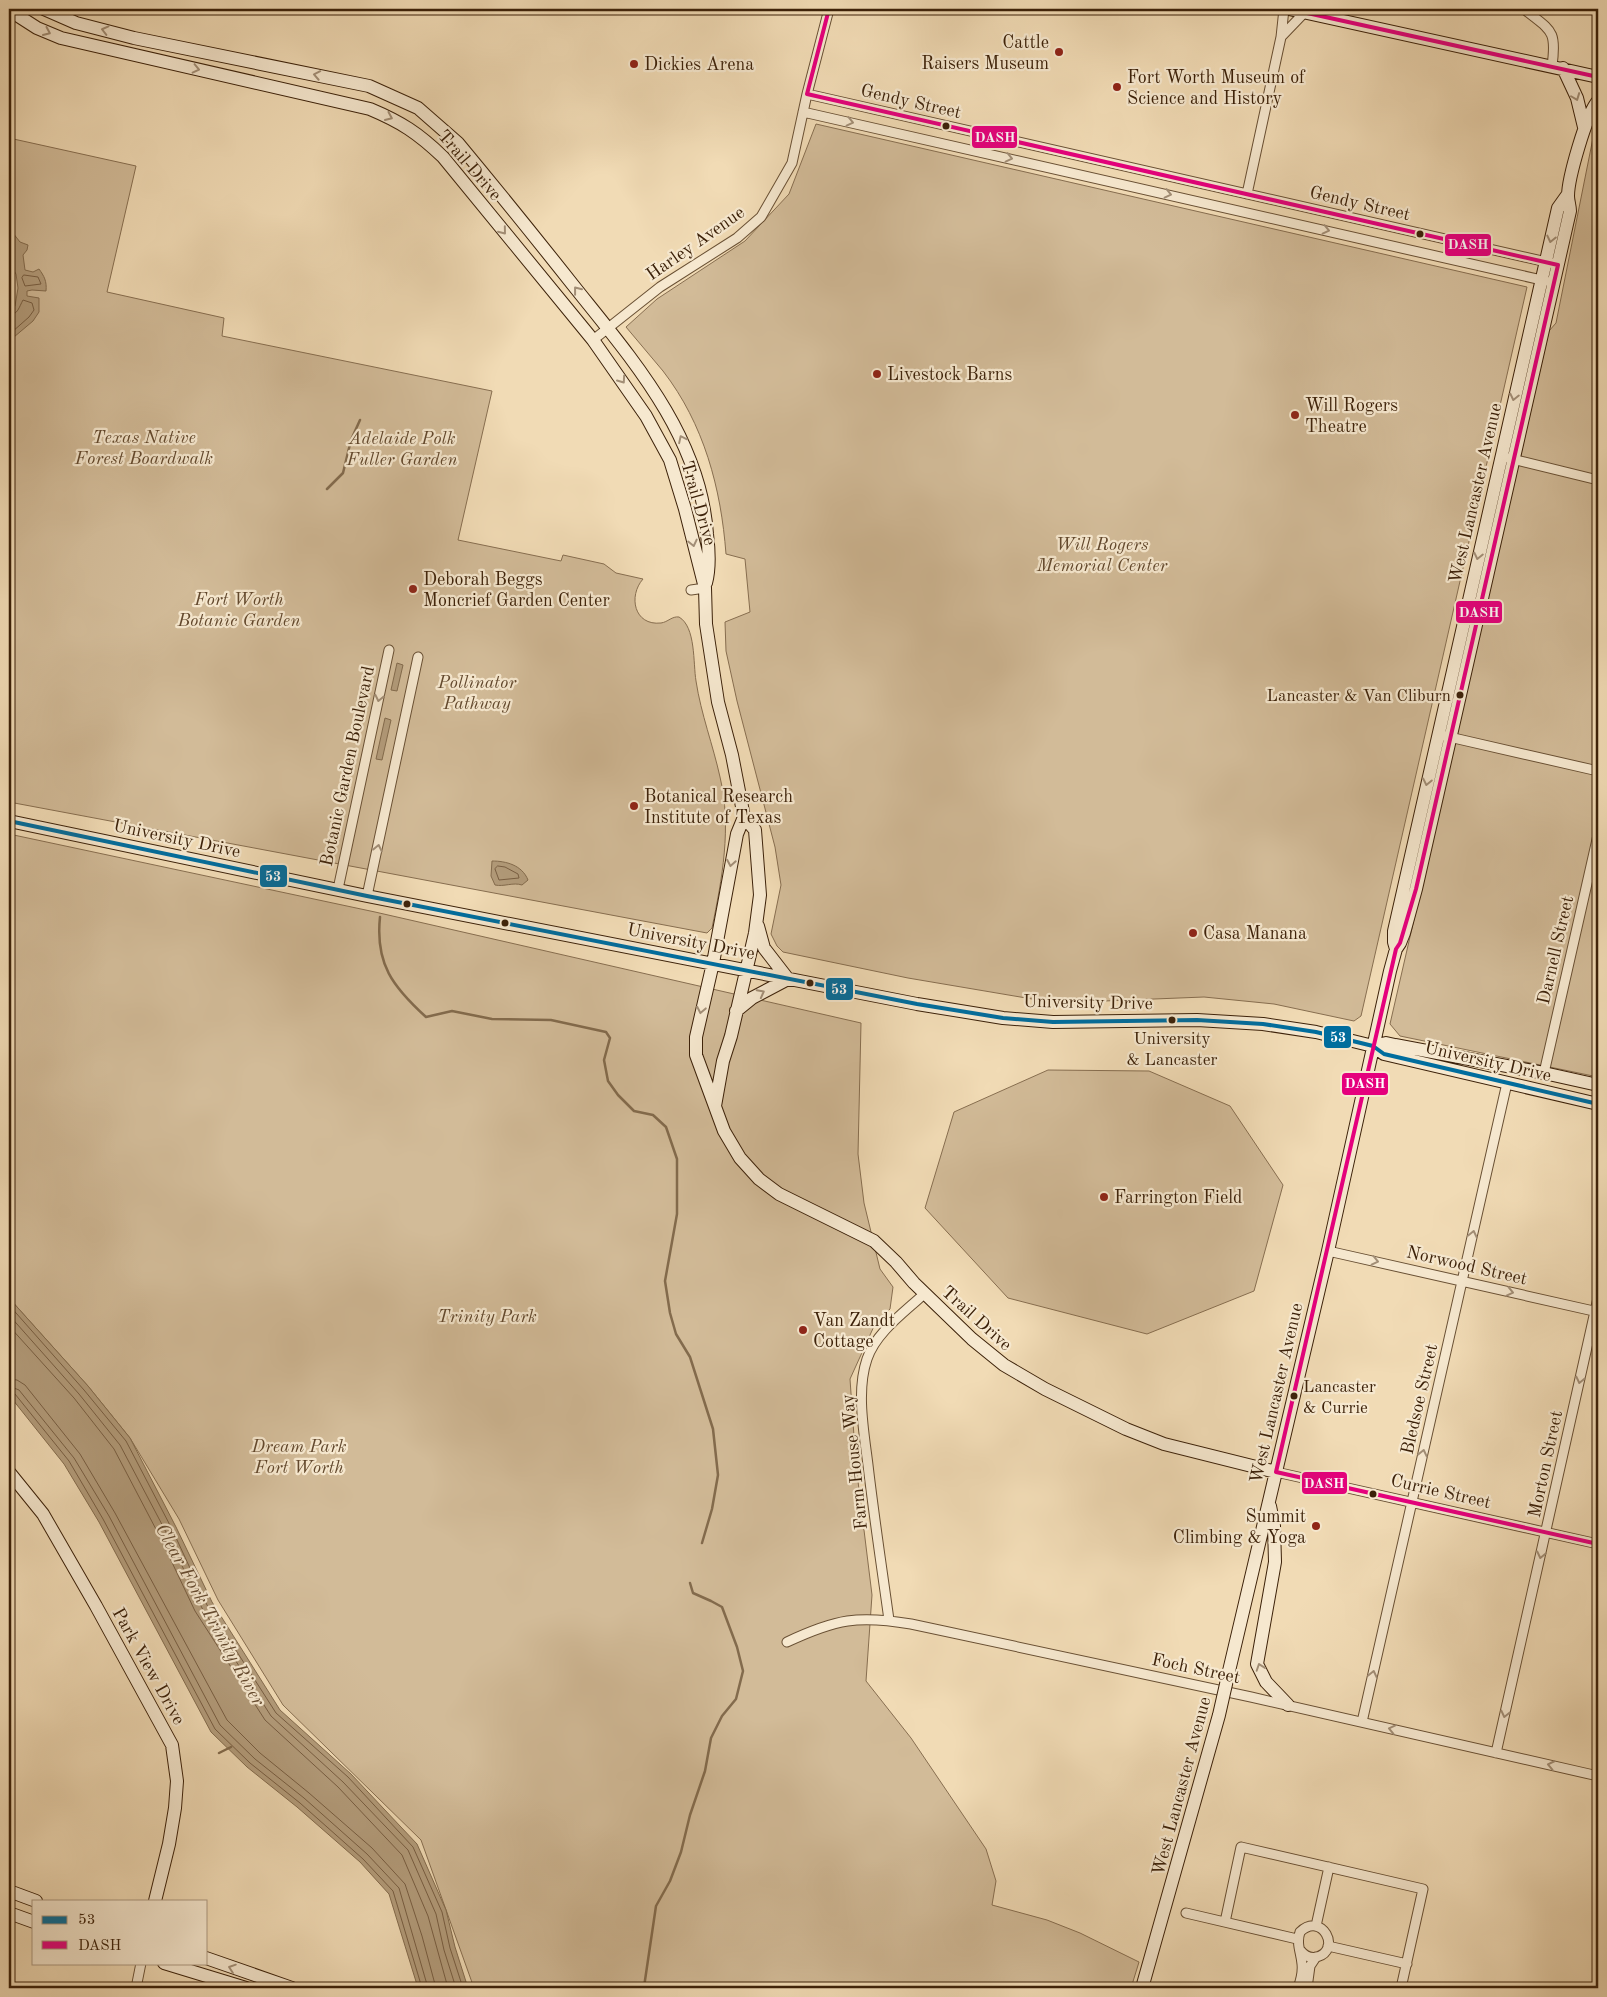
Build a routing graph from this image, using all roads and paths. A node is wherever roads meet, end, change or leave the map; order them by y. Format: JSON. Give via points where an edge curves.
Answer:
{"nodes":[{"id":1,"x":44,"y":9,"type":"edge"},
{"id":2,"x":829,"y":9,"type":"edge"},
{"id":3,"x":1284,"y":9,"type":"edge"},
{"id":4,"x":1289,"y":9,"type":"edge"},
{"id":5,"x":1524,"y":9,"type":"edge"},
{"id":6,"x":9,"y":10,"type":"edge"},
{"id":7,"x":1304,"y":12,"type":"junction"},
{"id":8,"x":1281,"y":37,"type":"junction"},
{"id":9,"x":1557,"y":67,"type":"junction"},
{"id":10,"x":1598,"y":77,"type":"edge"},
{"id":11,"x":347,"y":82,"type":"junction"},
{"id":12,"x":807,"y":94,"type":"junction"},
{"id":13,"x":1598,"y":101,"type":"edge"},
{"id":14,"x":343,"y":103,"type":"junction"},
{"id":15,"x":803,"y":112,"type":"junction"},
{"id":16,"x":1584,"y":128,"type":"junction"},
{"id":17,"x":1154,"y":173,"type":"junction"},
{"id":18,"x":1150,"y":190,"type":"junction"},
{"id":19,"x":1247,"y":194,"type":"junction"},
{"id":20,"x":1351,"y":217,"type":"junction"},
{"id":21,"x":1347,"y":235,"type":"junction"},
{"id":22,"x":1552,"y":263,"type":"junction"},
{"id":23,"x":1548,"y":281,"type":"junction"},
{"id":24,"x":608,"y":328,"type":"junction"},
{"id":25,"x":593,"y":340,"type":"junction"},
{"id":26,"x":1501,"y":456,"type":"junction"},
{"id":27,"x":1514,"y":460,"type":"junction"},
{"id":28,"x":1598,"y":480,"type":"edge"},
{"id":29,"x":705,"y":588,"type":"junction"},
{"id":30,"x":691,"y":590,"type":"dead end"},
{"id":31,"x":389,"y":650,"type":"dead end"},
{"id":32,"x":418,"y":657,"type":"dead end"},
{"id":33,"x":1438,"y":734,"type":"junction"},
{"id":34,"x":1451,"y":737,"type":"junction"},
{"id":35,"x":1598,"y":771,"type":"edge"},
{"id":36,"x":744,"y":816,"type":"junction"},
{"id":37,"x":9,"y":821,"type":"edge"},
{"id":38,"x":1598,"y":835,"type":"edge"},
{"id":39,"x":338,"y":889,"type":"junction"},
{"id":40,"x":367,"y":896,"type":"junction"},
{"id":41,"x":757,"y":923,"type":"junction"},
{"id":42,"x":1396,"y":949,"type":"junction"},
{"id":43,"x":713,"y":963,"type":"junction"},
{"id":44,"x":746,"y":970,"type":"junction"},
{"id":45,"x":788,"y":978,"type":"junction"},
{"id":46,"x":736,"y":1011,"type":"junction"},
{"id":47,"x":1373,"y":1046,"type":"junction"},
{"id":48,"x":1544,"y":1072,"type":"junction"},
{"id":49,"x":1507,"y":1083,"type":"junction"},
{"id":50,"x":1598,"y":1085,"type":"edge"},
{"id":51,"x":1598,"y":1104,"type":"edge"},
{"id":52,"x":715,"y":1106,"type":"junction"},
{"id":53,"x":1328,"y":1251,"type":"junction"},
{"id":54,"x":1462,"y":1281,"type":"junction"},
{"id":55,"x":924,"y":1294,"type":"junction"},
{"id":56,"x":1598,"y":1298,"type":"edge"},
{"id":57,"x":1597,"y":1312,"type":"edge"},
{"id":58,"x":9,"y":1472,"type":"edge"},
{"id":59,"x":1276,"y":1472,"type":"junction"},
{"id":60,"x":1412,"y":1501,"type":"junction"},
{"id":61,"x":1269,"y":1502,"type":"junction"},
{"id":62,"x":1546,"y":1532,"type":"junction"},
{"id":63,"x":1598,"y":1544,"type":"edge"},
{"id":64,"x":889,"y":1620,"type":"junction"},
{"id":65,"x":787,"y":1642,"type":"dead end"},
{"id":66,"x":1288,"y":1706,"type":"junction"},
{"id":67,"x":1362,"y":1722,"type":"junction"},
{"id":68,"x":1496,"y":1753,"type":"junction"},
{"id":69,"x":1598,"y":1776,"type":"edge"},
{"id":70,"x":1329,"y":1867,"type":"junction"},
{"id":71,"x":10,"y":1894,"type":"edge"},
{"id":72,"x":32,"y":1900,"type":"edge"},
{"id":73,"x":155,"y":1900,"type":"edge"},
{"id":74,"x":9,"y":1913,"type":"edge"},
{"id":75,"x":1186,"y":1913,"type":"dead end"},
{"id":76,"x":32,"y":1921,"type":"edge"},
{"id":77,"x":1225,"y":1922,"type":"junction"},
{"id":78,"x":1316,"y":1926,"type":"junction"},
{"id":79,"x":1298,"y":1939,"type":"junction"},
{"id":80,"x":1328,"y":1946,"type":"junction"},
{"id":81,"x":1300,"y":1950,"type":"junction"},
{"id":82,"x":1316,"y":1957,"type":"junction"},
{"id":83,"x":208,"y":1959,"type":"edge"},
{"id":84,"x":141,"y":1964,"type":"edge"},
{"id":85,"x":167,"y":1964,"type":"edge"},
{"id":86,"x":1407,"y":1964,"type":"junction"},
{"id":87,"x":136,"y":1988,"type":"edge"},
{"id":88,"x":246,"y":1988,"type":"edge"},
{"id":89,"x":292,"y":1988,"type":"edge"},
{"id":90,"x":1142,"y":1988,"type":"edge"},
{"id":91,"x":1298,"y":1988,"type":"edge"},
{"id":92,"x":1307,"y":1988,"type":"edge"},
{"id":93,"x":1401,"y":1988,"type":"edge"}],
"edges":[{"from":11,"to":1,"type":"main road","name":"Trail Drive","one_way":true,"via":[[134,38],[76,23]]},
{"from":2,"to":12,"type":"street","name":"Harley Avenue"},
{"from":3,"to":8,"type":"street"},
{"from":4,"to":7,"type":"main road"},
{"from":5,"to":9,"type":"street","via":[[1549,29],[1554,38]]},
{"from":6,"to":14,"type":"main road","name":"Trail Drive","one_way":true,"via":[[37,28],[61,38]]},
{"from":7,"to":8,"type":"street"},
{"from":7,"to":9,"type":"main road"},
{"from":8,"to":19,"type":"street"},
{"from":9,"to":10,"type":"main road"},
{"from":9,"to":16,"type":"main road","one_way":true,"via":[[1579,104]]},
{"from":11,"to":14,"type":"main road"},
{"from":24,"to":11,"type":"main road","name":"Trail Drive","one_way":true,"via":[[446,131],[418,108],[369,86]]},
{"from":12,"to":15,"type":"street","name":"Harley Avenue"},
{"from":12,"to":17,"type":"street","name":"Gendy Street"},
{"from":13,"to":16,"type":"main road","name":"West Lancaster Avenue"},
{"from":14,"to":25,"type":"main road","name":"Trail Drive","one_way":true,"via":[[370,109],[396,120],[426,141]]},
{"from":15,"to":18,"type":"street","name":"Gendy Street","one_way":true},
{"from":15,"to":24,"type":"street","name":"Harley Avenue","via":[[792,162],[761,217],[738,238],[660,287]]},
{"from":16,"to":22,"type":"main road","name":"West Lancaster Avenue","via":[[1568,194],[1558,208]]},
{"from":17,"to":18,"type":"street"},
{"from":17,"to":19,"type":"street","name":"Gendy Street"},
{"from":18,"to":21,"type":"street","name":"Gendy Street","one_way":true},
{"from":19,"to":20,"type":"street","name":"Gendy Street"},
{"from":20,"to":21,"type":"street"},
{"from":20,"to":22,"type":"street","name":"Gendy Street"},
{"from":21,"to":23,"type":"street","name":"Gendy Street"},
{"from":22,"to":23,"type":"main road","name":"West Lancaster Avenue"},
{"from":23,"to":26,"type":"main road","name":"West Lancaster Avenue","one_way":true},
{"from":23,"to":27,"type":"main road","name":"West Lancaster Avenue"},
{"from":24,"to":25,"type":"street","name":"Harley Avenue"},
{"from":29,"to":24,"type":"main road","name":"Trail Drive","one_way":true,"via":[[708,577],[706,514],[694,469],[660,399]]},
{"from":25,"to":29,"type":"main road","name":"Trail Drive","one_way":true,"via":[[646,416],[670,460]]},
{"from":26,"to":27,"type":"street"},
{"from":26,"to":33,"type":"main road","name":"West Lancaster Avenue","one_way":true},
{"from":27,"to":28,"type":"street"},
{"from":27,"to":34,"type":"main road","name":"West Lancaster Avenue"},
{"from":29,"to":30,"type":"street"},
{"from":29,"to":36,"type":"main road","name":"Trail Drive","via":[[714,683]]},
{"from":31,"to":39,"type":"street","name":"Botanic Garden Boulevard","one_way":true},
{"from":40,"to":32,"type":"street","one_way":true},
{"from":33,"to":34,"type":"street"},
{"from":33,"to":42,"type":"main road","name":"West Lancaster Avenue","one_way":true,"via":[[1394,931]]},
{"from":34,"to":35,"type":"street"},
{"from":34,"to":42,"type":"main road","name":"West Lancaster Avenue","via":[[1416,889]]},
{"from":36,"to":41,"type":"main road","name":"Trail Drive","via":[[755,830],[760,895]]},
{"from":36,"to":43,"type":"main road","name":"Trail Drive","one_way":true,"via":[[737,834]]},
{"from":37,"to":39,"type":"main road","name":"University Drive"},
{"from":38,"to":48,"type":"street","name":"Darnell Street"},
{"from":39,"to":40,"type":"main road","name":"University Drive"},
{"from":40,"to":43,"type":"main road","name":"University Drive"},
{"from":41,"to":44,"type":"main road","name":"Trail Drive"},
{"from":41,"to":45,"type":"main road","via":[[764,948]]},
{"from":42,"to":47,"type":"main road","name":"West Lancaster Avenue"},
{"from":43,"to":44,"type":"main road","name":"University Drive"},
{"from":43,"to":52,"type":"main road","name":"Trail Drive","one_way":true,"via":[[696,1037],[696,1055]]},
{"from":44,"to":45,"type":"main road","name":"University Drive"},
{"from":44,"to":46,"type":"main road","name":"Trail Drive"},
{"from":46,"to":45,"type":"main road","one_way":true},
{"from":45,"to":47,"type":"main road","name":"University Drive","via":[[1003,1018],[1053,1022],[1197,1020],[1248,1023],[1316,1032]]},
{"from":46,"to":52,"type":"main road","name":"Trail Drive"},
{"from":47,"to":48,"type":"main road","name":"University Drive","via":[[1386,1043]]},
{"from":47,"to":49,"type":"main road","name":"University Drive","via":[[1384,1054]]},
{"from":47,"to":53,"type":"main road","name":"West Lancaster Avenue"},
{"from":48,"to":49,"type":"main road","via":[[1533,1078]]},
{"from":48,"to":50,"type":"main road","name":"University Drive"},
{"from":49,"to":51,"type":"main road","name":"University Drive"},
{"from":54,"to":49,"type":"street","name":"Bledsoe Street","one_way":true},
{"from":52,"to":55,"type":"main road","name":"Trail Drive","via":[[724,1131],[740,1158],[759,1179],[779,1194],[874,1241]]},
{"from":53,"to":54,"type":"street","name":"Norwood Street","one_way":true},
{"from":53,"to":59,"type":"main road","name":"West Lancaster Avenue"},
{"from":54,"to":57,"type":"street","name":"Norwood Street","one_way":true},
{"from":60,"to":54,"type":"street","name":"Bledsoe Street","one_way":true},
{"from":55,"to":59,"type":"main road","name":"Trail Drive","via":[[972,1340],[1004,1365],[1045,1389],[1164,1444]]},
{"from":55,"to":64,"type":"street","name":"Farm House Way","via":[[873,1346],[866,1359],[863,1376],[864,1434]]},
{"from":56,"to":57,"type":"street","name":"Morton Street"},
{"from":57,"to":62,"type":"street","name":"Morton Street","one_way":true},
{"from":58,"to":73,"type":"main road","name":"Park View Drive","via":[[42,1514],[172,1745],[177,1781],[175,1808]]},
{"from":59,"to":60,"type":"street","name":"Currie Street"},
{"from":59,"to":61,"type":"main road","name":"West Lancaster Avenue"},
{"from":60,"to":62,"type":"street","name":"Currie Street"},
{"from":67,"to":60,"type":"street","name":"Bledsoe Street","one_way":true},
{"from":66,"to":61,"type":"main road","one_way":true,"via":[[1266,1682],[1257,1664],[1275,1562],[1274,1526]]},
{"from":61,"to":90,"type":"main road","name":"West Lancaster Avenue","bridge":true,"via":[[1220,1716]]},
{"from":62,"to":63,"type":"street","name":"Currie Street"},
{"from":62,"to":68,"type":"street","name":"Morton Street","one_way":true},
{"from":64,"to":65,"type":"street","name":"Foch Street","via":[[855,1619],[829,1624]]},
{"from":64,"to":66,"type":"street","name":"Foch Street"},
{"from":66,"to":67,"type":"street","name":"Foch Street"},
{"from":68,"to":67,"type":"street","name":"Foch Street","one_way":true},
{"from":69,"to":68,"type":"street","name":"Foch Street","one_way":true},
{"from":70,"to":77,"type":"street","via":[[1242,1847]]},
{"from":70,"to":78,"type":"street"},
{"from":70,"to":86,"type":"street","via":[[1423,1889]]},
{"from":71,"to":72,"type":"main road"},
{"from":74,"to":76,"type":"main road"},
{"from":75,"to":77,"type":"street"},
{"from":77,"to":79,"type":"street"},
{"from":78,"to":79,"type":"street","via":[[1304,1928]]},
{"from":78,"to":80,"type":"street","via":[[1326,1932]]},
{"from":79,"to":81,"type":"street"},
{"from":80,"to":82,"type":"street","via":[[1327,1951]]},
{"from":80,"to":86,"type":"street"},
{"from":81,"to":82,"type":"street","via":[[1308,1957]]},
{"from":81,"to":91,"type":"street","via":[[1302,1977]]},
{"from":82,"to":92,"type":"street","via":[[1310,1966]]},
{"from":89,"to":83,"type":"main road","one_way":true},
{"from":84,"to":87,"type":"street"},
{"from":85,"to":88,"type":"main road"},
{"from":86,"to":93,"type":"street"}]}
